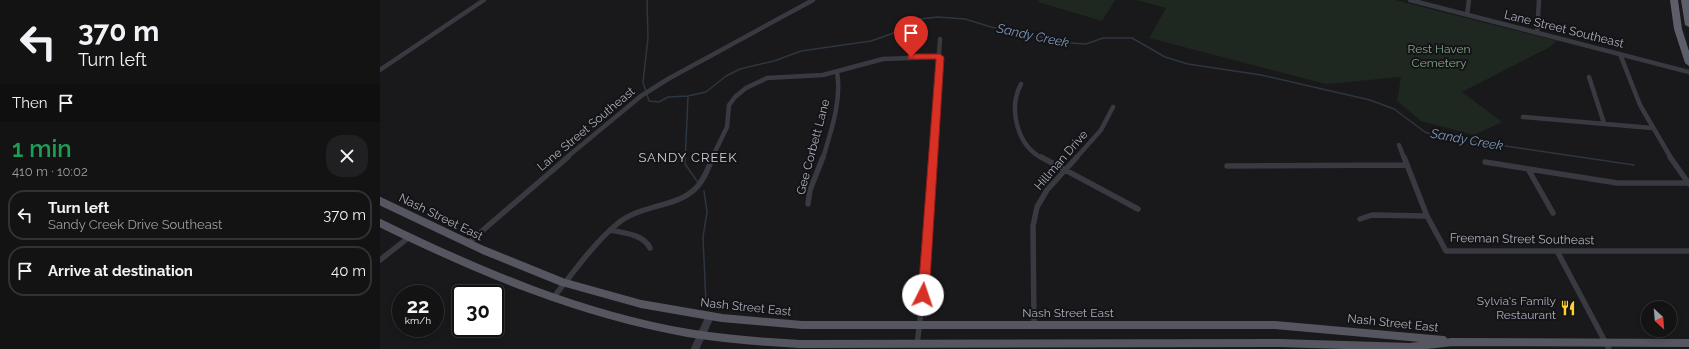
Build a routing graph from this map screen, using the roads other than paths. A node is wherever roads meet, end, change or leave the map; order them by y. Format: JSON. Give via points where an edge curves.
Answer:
{"nodes":[{"id":1,"x":484,"y":0,"type":"edge"},
{"id":2,"x":813,"y":0,"type":"edge"},
{"id":3,"x":1410,"y":0,"type":"edge"},
{"id":4,"x":1469,"y":0,"type":"edge"},
{"id":5,"x":1539,"y":0,"type":"edge"},
{"id":6,"x":1674,"y":0,"type":"edge"},
{"id":7,"x":1685,"y":0,"type":"edge"},
{"id":8,"x":1467,"y":15,"type":"junction"},
{"id":9,"x":1689,"y":24,"type":"edge"},
{"id":10,"x":1537,"y":33,"type":"junction"},
{"id":11,"x":940,"y":38,"type":"dead end"},
{"id":12,"x":1620,"y":54,"type":"junction"},
{"id":13,"x":940,"y":57,"type":"junction"},
{"id":14,"x":1689,"y":63,"type":"edge"},
{"id":15,"x":380,"y":70,"type":"edge"},
{"id":16,"x":837,"y":72,"type":"junction"},
{"id":17,"x":1689,"y":72,"type":"edge"},
{"id":18,"x":1589,"y":76,"type":"dead end"},
{"id":19,"x":1021,"y":84,"type":"dead end"},
{"id":20,"x":1112,"y":108,"type":"dead end"},
{"id":21,"x":1523,"y":117,"type":"dead end"},
{"id":22,"x":1604,"y":123,"type":"junction"},
{"id":23,"x":1652,"y":128,"type":"junction"},
{"id":24,"x":1399,"y":145,"type":"dead end"},
{"id":25,"x":1485,"y":162,"type":"dead end"},
{"id":26,"x":1406,"y":165,"type":"junction"},
{"id":27,"x":1227,"y":166,"type":"dead end"},
{"id":28,"x":1528,"y":169,"type":"junction"},
{"id":29,"x":1065,"y":170,"type":"junction"},
{"id":30,"x":1689,"y":183,"type":"edge"},
{"id":31,"x":380,"y":201,"type":"edge"},
{"id":32,"x":808,"y":204,"type":"dead end"},
{"id":33,"x":1138,"y":209,"type":"dead end"},
{"id":34,"x":1553,"y":214,"type":"dead end"},
{"id":35,"x":1427,"y":216,"type":"junction"},
{"id":36,"x":1360,"y":219,"type":"dead end"},
{"id":37,"x":380,"y":223,"type":"edge"},
{"id":38,"x":610,"y":230,"type":"junction"},
{"id":39,"x":408,"y":238,"type":"junction"},
{"id":40,"x":468,"y":243,"type":"junction"},
{"id":41,"x":650,"y":248,"type":"dead end"},
{"id":42,"x":1689,"y":251,"type":"edge"},
{"id":43,"x":1557,"y":252,"type":"junction"},
{"id":44,"x":380,"y":260,"type":"edge"},
{"id":45,"x":566,"y":283,"type":"junction"},
{"id":46,"x":553,"y":299,"type":"junction"},
{"id":47,"x":710,"y":316,"type":"junction"},
{"id":48,"x":920,"y":325,"type":"junction"},
{"id":49,"x":1034,"y":325,"type":"junction"},
{"id":50,"x":702,"y":336,"type":"junction"},
{"id":51,"x":1452,"y":342,"type":"junction"},
{"id":52,"x":1689,"y":343,"type":"edge"},
{"id":53,"x":917,"y":345,"type":"junction"},
{"id":54,"x":1607,"y":346,"type":"edge"},
{"id":55,"x":695,"y":349,"type":"edge"}],
"edges":[{"from":1,"to":15,"type":"street"},
{"from":2,"to":40,"type":"street","name":"Lane Street Southeast","via":[[648,91],[615,116]]},
{"from":3,"to":8,"type":"street","name":"Lane Street Southeast"},
{"from":4,"to":8,"type":"street"},
{"from":5,"to":10,"type":"street"},
{"from":6,"to":14,"type":"highway","via":[[1678,29]]},
{"from":7,"to":9,"type":"highway"},
{"from":8,"to":10,"type":"street","name":"Lane Street Southeast"},
{"from":10,"to":12,"type":"street","name":"Lane Street Southeast"},
{"from":11,"to":13,"type":"street"},
{"from":12,"to":17,"type":"street","name":"Lane Street Southeast"},
{"from":12,"to":23,"type":"street"},
{"from":13,"to":16,"type":"street","via":[[883,59]]},
{"from":13,"to":48,"type":"street"},
{"from":16,"to":32,"type":"street","name":"Gee Corbett Lane","via":[[840,84],[836,103],[820,166],[808,194]]},
{"from":16,"to":38,"type":"street","via":[[808,77],[767,78],[746,88],[729,105],[727,127],[696,188],[680,198],[634,212]]},
{"from":18,"to":22,"type":"street"},
{"from":19,"to":29,"type":"street","via":[[1016,97],[1023,139],[1037,155]]},
{"from":20,"to":29,"type":"street","name":"Hillman Drive","via":[[1101,130]]},
{"from":21,"to":22,"type":"street"},
{"from":22,"to":23,"type":"street"},
{"from":23,"to":30,"type":"street"},
{"from":24,"to":26,"type":"street","name":"Freeman Street Southeast"},
{"from":25,"to":28,"type":"street"},
{"from":26,"to":27,"type":"street"},
{"from":26,"to":35,"type":"street","name":"Freeman Street Southeast"},
{"from":28,"to":30,"type":"street","via":[[1617,184]]},
{"from":28,"to":34,"type":"street"},
{"from":29,"to":33,"type":"street"},
{"from":29,"to":49,"type":"street","name":"Hillman Drive","via":[[1044,194],[1034,216]]},
{"from":31,"to":40,"type":"main road","name":"Nash Street East"},
{"from":35,"to":36,"type":"street","via":[[1372,216]]},
{"from":35,"to":43,"type":"street","name":"Freeman Street Southeast","via":[[1446,251]]},
{"from":37,"to":39,"type":"main road","name":"Nash Street East"},
{"from":38,"to":41,"type":"street","via":[[644,239]]},
{"from":38,"to":45,"type":"street"},
{"from":39,"to":44,"type":"street"},
{"from":39,"to":46,"type":"main road","name":"Nash Street East","via":[[498,279]]},
{"from":40,"to":45,"type":"main road","name":"Nash Street East","via":[[492,255]]},
{"from":42,"to":43,"type":"street","name":"Freeman Street Southeast"},
{"from":43,"to":54,"type":"street"},
{"from":45,"to":46,"type":"street"},
{"from":45,"to":47,"type":"main road","name":"Nash Street East","via":[[656,307]]},
{"from":46,"to":50,"type":"main road","name":"Nash Street East","via":[[613,318]]},
{"from":47,"to":48,"type":"main road","name":"Nash Street East","via":[[802,325]]},
{"from":47,"to":50,"type":"street"},
{"from":48,"to":49,"type":"main road","name":"Nash Street East"},
{"from":48,"to":53,"type":"street"},
{"from":49,"to":51,"type":"main road","name":"Nash Street East","via":[[1275,325],[1422,337]]},
{"from":50,"to":53,"type":"main road","name":"Nash Street East","via":[[776,344]]},
{"from":50,"to":55,"type":"street"},
{"from":51,"to":53,"type":"main road","name":"Nash Street East","via":[[1410,347],[1279,343]]},
{"from":51,"to":54,"type":"main road"},
{"from":52,"to":54,"type":"main road"}]}
